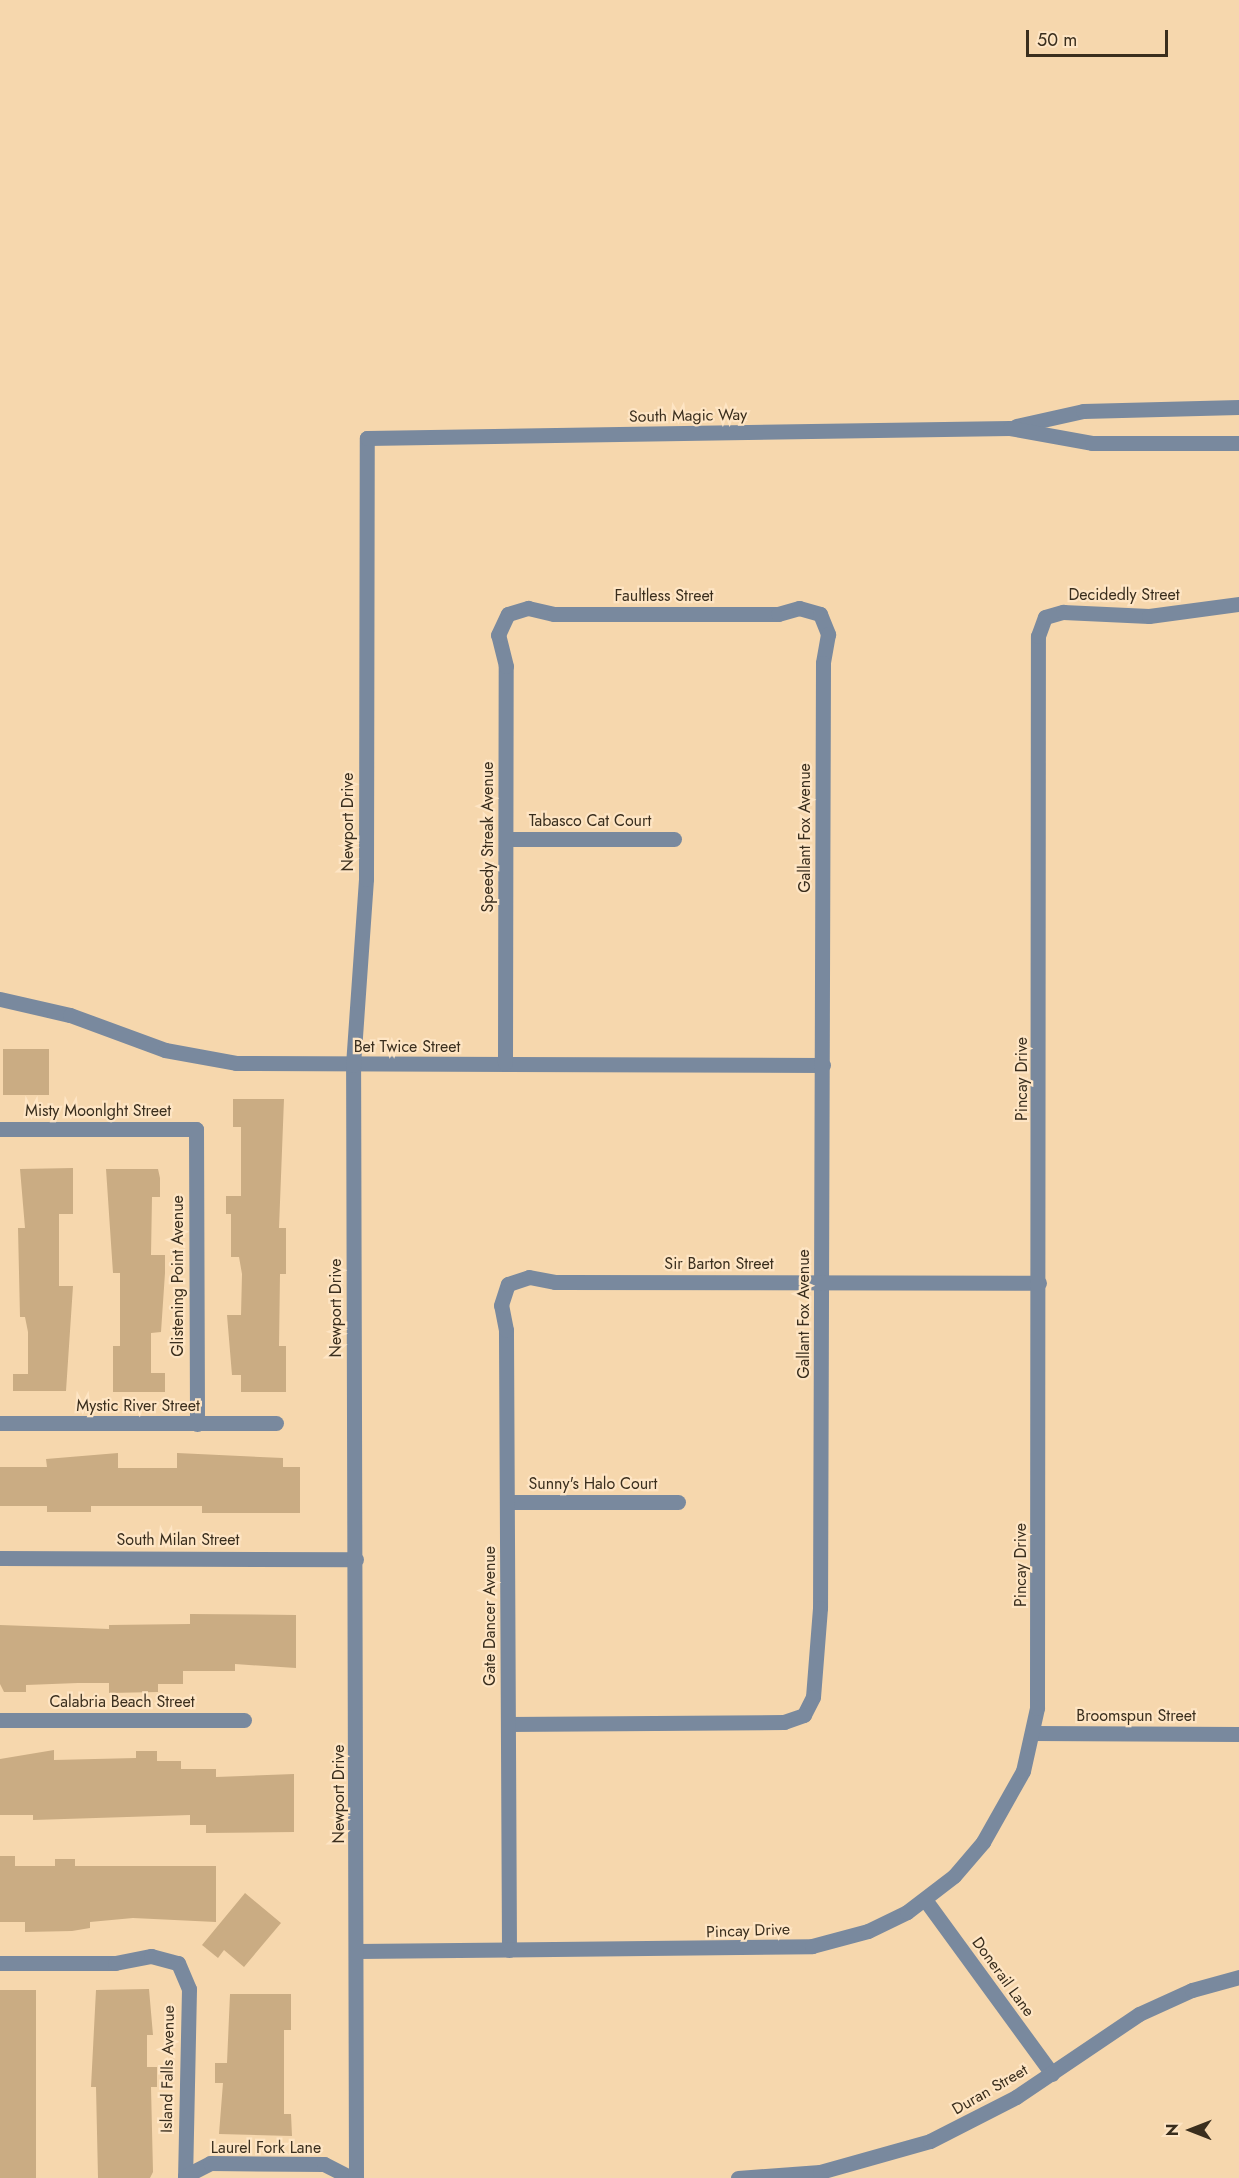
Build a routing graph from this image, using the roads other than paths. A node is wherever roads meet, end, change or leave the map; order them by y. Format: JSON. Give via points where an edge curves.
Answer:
{"nodes":[{"id":1,"x":1239,"y":407,"type":"edge"},
{"id":2,"x":1010,"y":428,"type":"junction"},
{"id":3,"x":367,"y":438,"type":"joint"},
{"id":4,"x":1239,"y":443,"type":"edge"},
{"id":5,"x":1239,"y":604,"type":"edge"},
{"id":6,"x":508,"y":614,"type":"joint"},
{"id":7,"x":820,"y":614,"type":"joint"},
{"id":8,"x":1046,"y":617,"type":"joint"},
{"id":9,"x":506,"y":839,"type":"junction"},
{"id":10,"x":674,"y":839,"type":"dead end"},
{"id":11,"x":0,"y":999,"type":"edge"},
{"id":12,"x":505,"y":1063,"type":"junction"},
{"id":13,"x":353,"y":1065,"type":"junction"},
{"id":14,"x":823,"y":1065,"type":"junction"},
{"id":15,"x":0,"y":1129,"type":"edge"},
{"id":16,"x":196,"y":1129,"type":"joint"},
{"id":17,"x":822,"y":1283,"type":"junction"},
{"id":18,"x":1039,"y":1283,"type":"junction"},
{"id":19,"x":508,"y":1284,"type":"joint"},
{"id":20,"x":0,"y":1423,"type":"edge"},
{"id":21,"x":276,"y":1423,"type":"dead end"},
{"id":22,"x":197,"y":1424,"type":"junction"},
{"id":23,"x":507,"y":1502,"type":"junction"},
{"id":24,"x":678,"y":1502,"type":"dead end"},
{"id":25,"x":0,"y":1558,"type":"edge"},
{"id":26,"x":356,"y":1559,"type":"junction"},
{"id":27,"x":0,"y":1720,"type":"edge"},
{"id":28,"x":244,"y":1720,"type":"dead end"},
{"id":29,"x":508,"y":1724,"type":"junction"},
{"id":30,"x":1034,"y":1734,"type":"junction"},
{"id":31,"x":1239,"y":1734,"type":"edge"},
{"id":32,"x":926,"y":1901,"type":"junction"},
{"id":33,"x":509,"y":1950,"type":"junction"},
{"id":34,"x":357,"y":1951,"type":"junction"},
{"id":35,"x":0,"y":1963,"type":"edge"},
{"id":36,"x":1239,"y":1977,"type":"edge"},
{"id":37,"x":1052,"y":2074,"type":"junction"},
{"id":38,"x":186,"y":2177,"type":"edge"},
{"id":39,"x":351,"y":2178,"type":"edge"},
{"id":40,"x":356,"y":2178,"type":"edge"},
{"id":41,"x":738,"y":2178,"type":"edge"}],
"edges":[{"from":1,"to":2,"type":"street","name":"South Magic Way","via":[[1083,411]]},
{"from":2,"to":3,"type":"street","name":"South Magic Way"},
{"from":2,"to":4,"type":"street","name":"South Magic Way","via":[[1092,443]]},
{"from":3,"to":13,"type":"street","name":"Newport Drive","via":[[366,879]]},
{"from":5,"to":8,"type":"street","name":"Decidedly Street","via":[[1149,616],[1063,612]]},
{"from":6,"to":7,"type":"street","name":"Faultless Street","via":[[528,608],[554,614],[778,614],[799,608]]},
{"from":6,"to":9,"type":"street","name":"Speedy Streak Avenue","via":[[498,635],[506,666]]},
{"from":7,"to":14,"type":"street","name":"Gallant Fox Avenue","via":[[828,634],[823,663]]},
{"from":8,"to":18,"type":"street","name":"Pincay Drive","via":[[1038,636]]},
{"from":9,"to":10,"type":"street","name":"Tabasco Cat Court"},
{"from":9,"to":12,"type":"street","name":"Speedy Streak Avenue"},
{"from":11,"to":13,"type":"street","name":"Bet Twice Street","via":[[199,1057],[280,1066]]},
{"from":12,"to":13,"type":"street","name":"Bet Twice Street"},
{"from":12,"to":14,"type":"street","name":"Bet Twice Street"},
{"from":13,"to":26,"type":"street","name":"Newport Drive"},
{"from":14,"to":17,"type":"street","name":"Gallant Fox Avenue"},
{"from":15,"to":16,"type":"street","name":"Misty Moonlght Street"},
{"from":16,"to":22,"type":"street","name":"Glistening Point Avenue"},
{"from":17,"to":18,"type":"street","name":"Sir Barton Street"},
{"from":17,"to":19,"type":"street","name":"Sir Barton Street","via":[[529,1277]]},
{"from":17,"to":29,"type":"street","name":"Gallant Fox Avenue","via":[[820,1608],[813,1697],[804,1715],[784,1722]]},
{"from":18,"to":30,"type":"street","name":"Pincay Drive"},
{"from":19,"to":23,"type":"street","name":"Gate Dancer Avenue","via":[[501,1305],[506,1330]]},
{"from":20,"to":22,"type":"street","name":"Mystic River Street"},
{"from":21,"to":22,"type":"street","name":"Mystic River Street"},
{"from":23,"to":24,"type":"street","name":"Sunny's Halo Court"},
{"from":23,"to":29,"type":"street","name":"Gate Dancer Avenue"},
{"from":25,"to":26,"type":"street","name":"South Milan Street"},
{"from":26,"to":34,"type":"street","name":"Newport Drive"},
{"from":27,"to":28,"type":"street","name":"Calabria Beach Street"},
{"from":29,"to":33,"type":"street","name":"Gate Dancer Avenue"},
{"from":30,"to":31,"type":"street","name":"Broomspun Street"},
{"from":30,"to":32,"type":"street","name":"Pincay Drive","via":[[1023,1771],[1000,1817],[954,1876]]},
{"from":32,"to":33,"type":"street","name":"Pincay Drive","via":[[868,1931],[812,1946]]},
{"from":32,"to":37,"type":"street","name":"Donerail Lane"},
{"from":33,"to":34,"type":"street","name":"Pincay Drive"},
{"from":34,"to":40,"type":"street","name":"Newport Drive"},
{"from":35,"to":38,"type":"street","name":"Island Falls Avenue","via":[[115,1963],[151,1956],[178,1963],[189,1989]]},
{"from":36,"to":37,"type":"street","name":"Duran Street","via":[[1192,1990],[1139,2014]]},
{"from":37,"to":41,"type":"street","name":"Duran Street","via":[[973,2123],[894,2154],[820,2172]]},
{"from":38,"to":39,"type":"street","name":"Laurel Fork Lane","via":[[210,2163],[301,2163],[324,2164]]}]}
